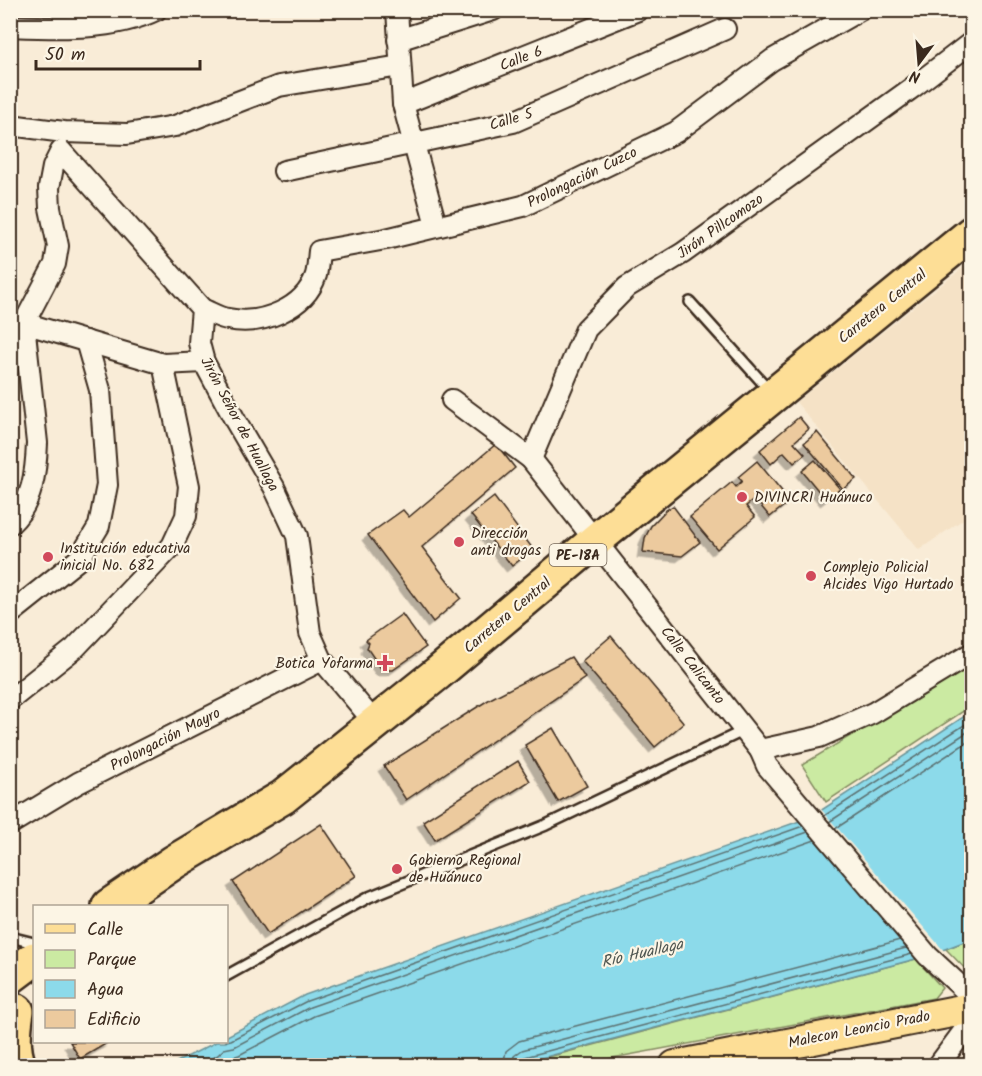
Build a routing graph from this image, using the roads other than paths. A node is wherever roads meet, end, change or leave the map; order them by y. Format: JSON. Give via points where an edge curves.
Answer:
{"nodes":[{"id":1,"x":156,"y":10,"type":"edge"},
{"id":2,"x":397,"y":10,"type":"edge"},
{"id":3,"x":493,"y":10,"type":"edge"},
{"id":4,"x":638,"y":10,"type":"edge"},
{"id":5,"x":860,"y":10,"type":"edge"},
{"id":6,"x":10,"y":27,"type":"edge"},
{"id":7,"x":725,"y":29,"type":"dead end"},
{"id":8,"x":398,"y":40,"type":"junction"},
{"id":9,"x":972,"y":42,"type":"edge"},
{"id":10,"x":400,"y":66,"type":"junction"},
{"id":11,"x":403,"y":104,"type":"junction"},
{"id":12,"x":10,"y":125,"type":"edge"},
{"id":13,"x":413,"y":142,"type":"junction"},
{"id":14,"x":284,"y":171,"type":"dead end"},
{"id":15,"x":436,"y":225,"type":"junction"},
{"id":16,"x":972,"y":233,"type":"edge"},
{"id":17,"x":690,"y":302,"type":"dead end"},
{"id":18,"x":202,"y":309,"type":"junction"},
{"id":19,"x":17,"y":323,"type":"edge"},
{"id":20,"x":86,"y":340,"type":"junction"},
{"id":21,"x":204,"y":362,"type":"junction"},
{"id":22,"x":163,"y":364,"type":"junction"},
{"id":23,"x":773,"y":395,"type":"junction"},
{"id":24,"x":452,"y":400,"type":"dead end"},
{"id":25,"x":531,"y":459,"type":"junction"},
{"id":26,"x":10,"y":524,"type":"edge"},
{"id":27,"x":596,"y":540,"type":"junction"},
{"id":28,"x":10,"y":614,"type":"edge"},
{"id":29,"x":972,"y":653,"type":"edge"},
{"id":30,"x":322,"y":660,"type":"junction"},
{"id":31,"x":10,"y":700,"type":"edge"},
{"id":32,"x":375,"y":723,"type":"junction"},
{"id":33,"x":743,"y":731,"type":"junction"},
{"id":34,"x":759,"y":750,"type":"junction"},
{"id":35,"x":10,"y":824,"type":"edge"},
{"id":36,"x":174,"y":862,"type":"junction"},
{"id":37,"x":110,"y":905,"type":"edge"},
{"id":38,"x":134,"y":905,"type":"edge"},
{"id":39,"x":10,"y":937,"type":"edge"},
{"id":40,"x":33,"y":943,"type":"edge"},
{"id":41,"x":33,"y":960,"type":"edge"},
{"id":42,"x":228,"y":975,"type":"edge"},
{"id":43,"x":10,"y":977,"type":"edge"},
{"id":44,"x":972,"y":997,"type":"edge"},
{"id":45,"x":21,"y":1008,"type":"edge"},
{"id":46,"x":972,"y":1008,"type":"edge"},
{"id":47,"x":972,"y":1020,"type":"edge"},
{"id":48,"x":10,"y":1057,"type":"edge"},
{"id":49,"x":18,"y":1065,"type":"edge"},
{"id":50,"x":675,"y":1065,"type":"edge"},
{"id":51,"x":938,"y":1065,"type":"edge"}],
"edges":[{"from":1,"to":6,"type":"street","via":[[141,18],[75,28]]},
{"from":2,"to":8,"type":"street"},
{"from":3,"to":8,"type":"street"},
{"from":4,"to":11,"type":"street","name":"Calle 6"},
{"from":5,"to":15,"type":"street","name":"Prolongación Cuzco","via":[[772,60],[676,132],[523,206]]},
{"from":7,"to":13,"type":"street","name":"Calle 5","via":[[513,122]]},
{"from":8,"to":10,"type":"street"},
{"from":9,"to":25,"type":"street","name":"Jirón Pillcomozo","via":[[683,253],[627,287],[586,329]]},
{"from":10,"to":11,"type":"street"},
{"from":10,"to":12,"type":"street","via":[[279,86],[175,126],[127,134]]},
{"from":11,"to":13,"type":"street"},
{"from":13,"to":14,"type":"street","name":"Calle 5"},
{"from":13,"to":15,"type":"street"},
{"from":15,"to":18,"type":"street","name":"Prolongación Cuzco","via":[[319,251],[315,275],[301,300],[283,311],[254,320],[228,319]]},
{"from":16,"to":23,"type":"highway","name":"Carretera Central","number":"PE-18A"},
{"from":17,"to":23,"type":"lane"},
{"from":18,"to":19,"type":"street","via":[[61,151],[49,188],[58,246],[55,264]]},
{"from":18,"to":21,"type":"street","name":"Jirón Señor de Huallaga","via":[[199,344]]},
{"from":19,"to":20,"type":"street"},
{"from":19,"to":26,"type":"street","via":[[37,443],[29,494]]},
{"from":20,"to":22,"type":"street"},
{"from":20,"to":28,"type":"street","via":[[100,390],[107,485],[99,526],[79,559]]},
{"from":21,"to":22,"type":"street"},
{"from":21,"to":30,"type":"street","name":"Jirón Señor de Huallaga","via":[[297,536],[310,633]]},
{"from":22,"to":31,"type":"street","via":[[189,486],[186,516],[172,546],[75,648]]},
{"from":23,"to":27,"type":"highway","name":"Carretera Central","number":"PE-18A"},
{"from":24,"to":25,"type":"street","name":"Calle Calicanto"},
{"from":25,"to":27,"type":"street","name":"Calle Calicanto"},
{"from":27,"to":32,"type":"highway","name":"Carretera Central","number":"PE-18A"},
{"from":27,"to":33,"type":"street","name":"Calle Calicanto"},
{"from":29,"to":34,"type":"street","via":[[873,713],[819,736]]},
{"from":30,"to":32,"type":"street","name":"Jirón Señor de Huallaga"},
{"from":30,"to":35,"type":"street","name":"Prolongación Mayro","via":[[78,783]]},
{"from":32,"to":36,"type":"highway","name":"Carretera Central","number":"PE-18A","via":[[283,797]]},
{"from":33,"to":34,"type":"street","name":"Calle Calicanto"},
{"from":33,"to":42,"type":"lane","via":[[546,825],[369,897]]},
{"from":34,"to":44,"type":"street","name":"Calle Calicanto","via":[[767,766],[930,959]]},
{"from":36,"to":37,"type":"highway","name":"Carretera Central","number":"PE-18A"},
{"from":36,"to":38,"type":"highway","number":"PE-18A"},
{"from":39,"to":40,"type":"lane"},
{"from":41,"to":43,"type":"highway"},
{"from":45,"to":49,"type":"highway","via":[[14,1026]]},
{"from":46,"to":50,"type":"main road","name":"Malecon Leoncio Prado"},
{"from":47,"to":51,"type":"street"},
{"from":48,"to":49,"type":"main road"}]}
